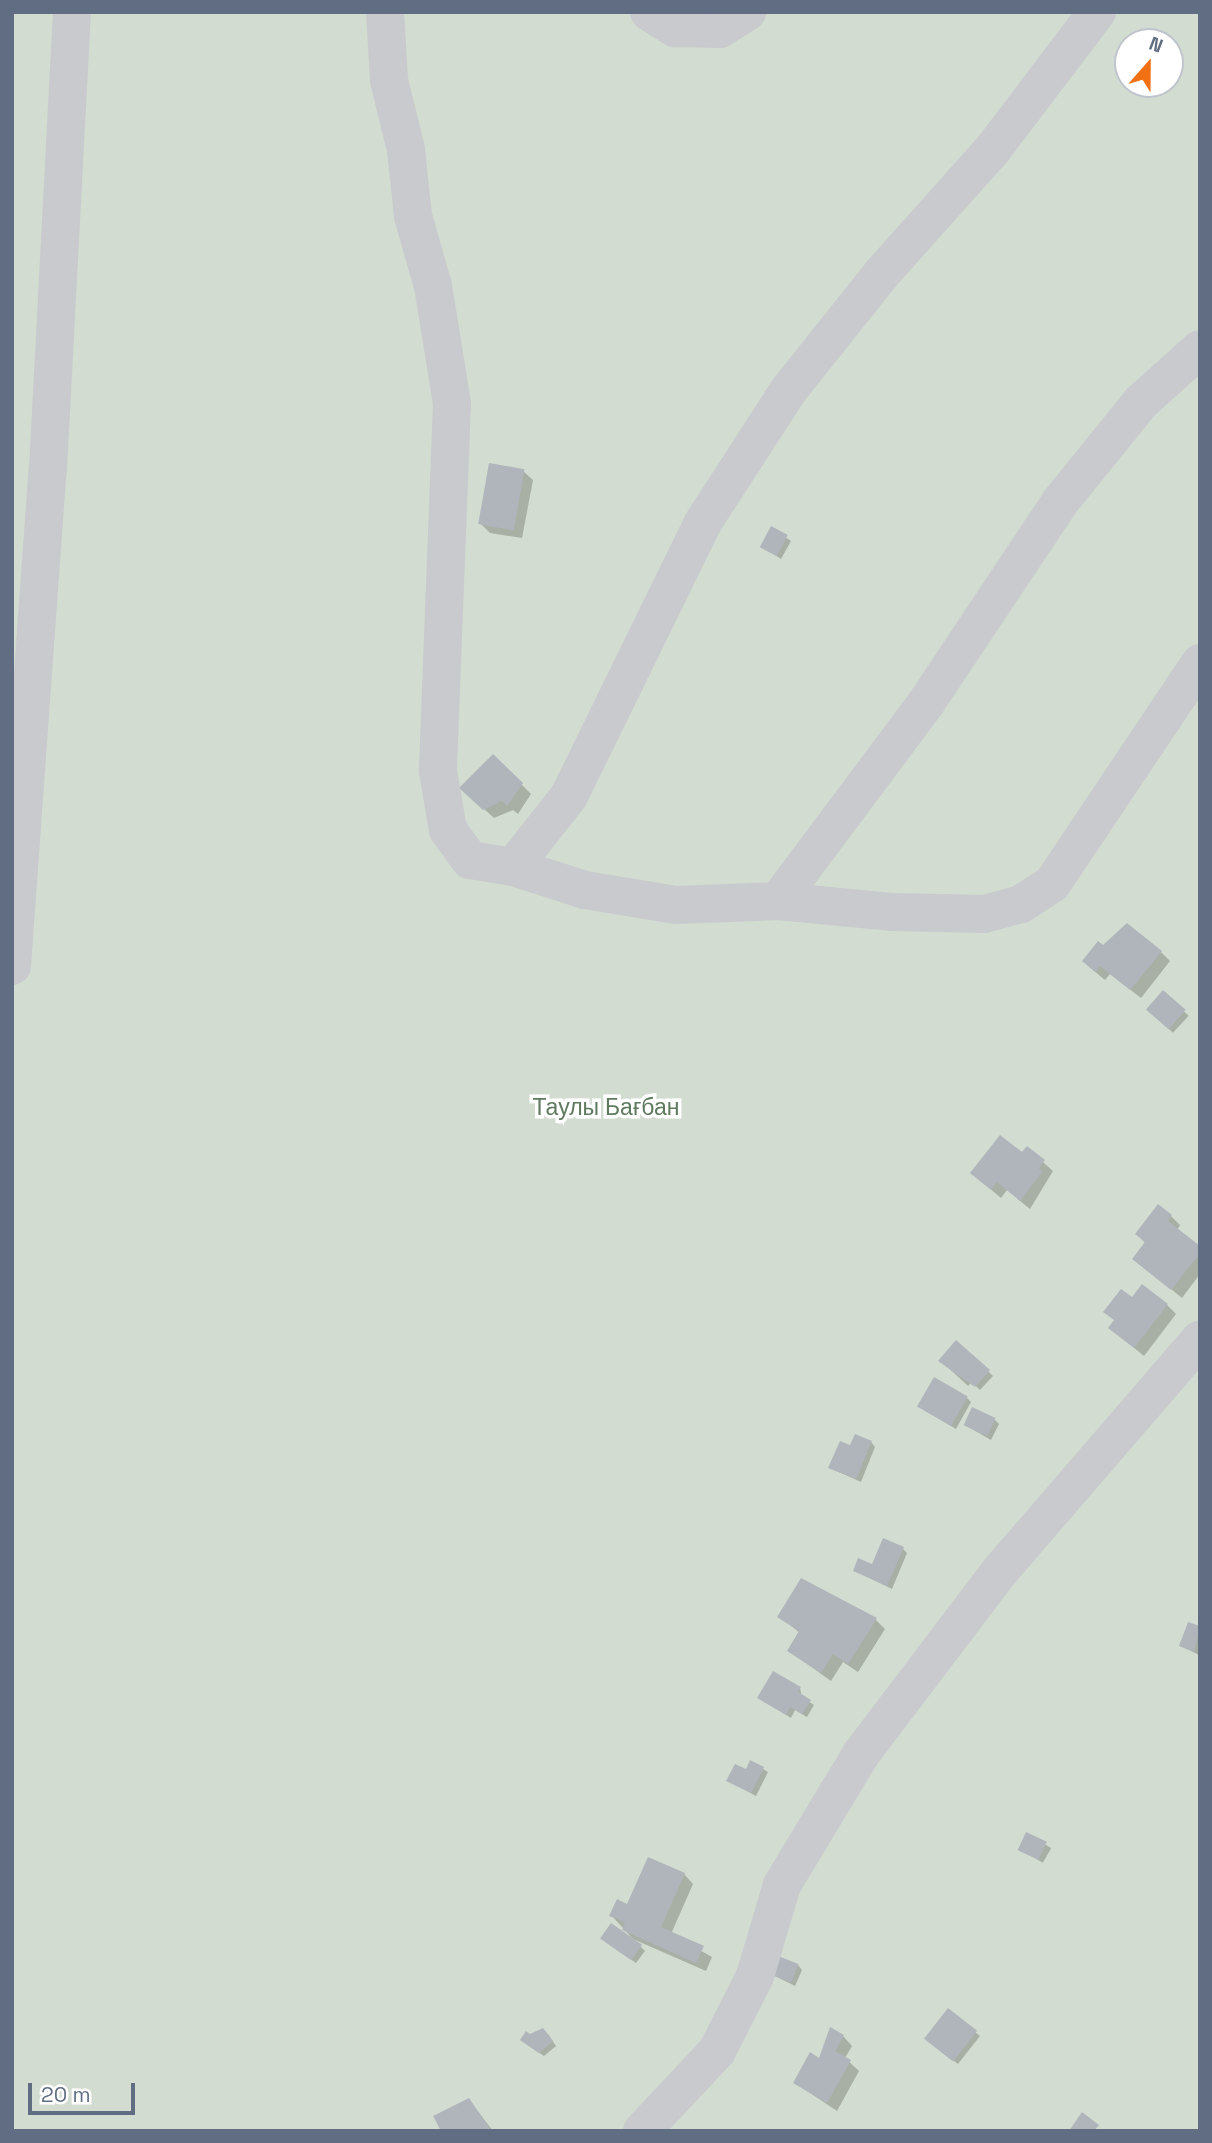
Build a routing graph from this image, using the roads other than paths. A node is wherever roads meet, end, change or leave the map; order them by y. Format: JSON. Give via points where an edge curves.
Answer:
{"nodes":[{"id":1,"x":72,"y":12,"type":"edge"},
{"id":2,"x":385,"y":12,"type":"edge"},
{"id":3,"x":649,"y":12,"type":"edge"},
{"id":4,"x":747,"y":12,"type":"edge"},
{"id":5,"x":1064,"y":12,"type":"edge"},
{"id":6,"x":1097,"y":12,"type":"edge"},
{"id":7,"x":1068,"y":55,"type":"junction"},
{"id":8,"x":1200,"y":349,"type":"edge"},
{"id":9,"x":1200,"y":663,"type":"edge"},
{"id":10,"x":513,"y":867,"type":"junction"},
{"id":11,"x":778,"y":901,"type":"junction"},
{"id":12,"x":12,"y":965,"type":"edge"},
{"id":13,"x":1200,"y":1339,"type":"edge"},
{"id":14,"x":642,"y":2131,"type":"edge"}],
"edges":[{"from":1,"to":12,"type":"street","via":[[48,469]]},
{"from":2,"to":10,"type":"street","via":[[388,80],[406,150],[413,216],[433,286],[452,403],[440,648],[440,783],[448,830],[470,860]]},
{"from":3,"to":4,"type":"street","via":[[675,28],[720,29]]},
{"from":5,"to":7,"type":"street"},
{"from":6,"to":7,"type":"street"},
{"from":7,"to":10,"type":"street","via":[[788,391],[702,524],[569,796]]},
{"from":8,"to":11,"type":"street","via":[[1142,402],[1060,502],[926,703]]},
{"from":9,"to":11,"type":"street","via":[[1077,853],[1052,884],[1021,904],[984,914],[893,912]]},
{"from":10,"to":11,"type":"street","via":[[585,890],[676,905]]},
{"from":13,"to":14,"type":"street","via":[[1000,1571],[861,1754],[782,1885],[755,1976],[716,2051]]}]}
